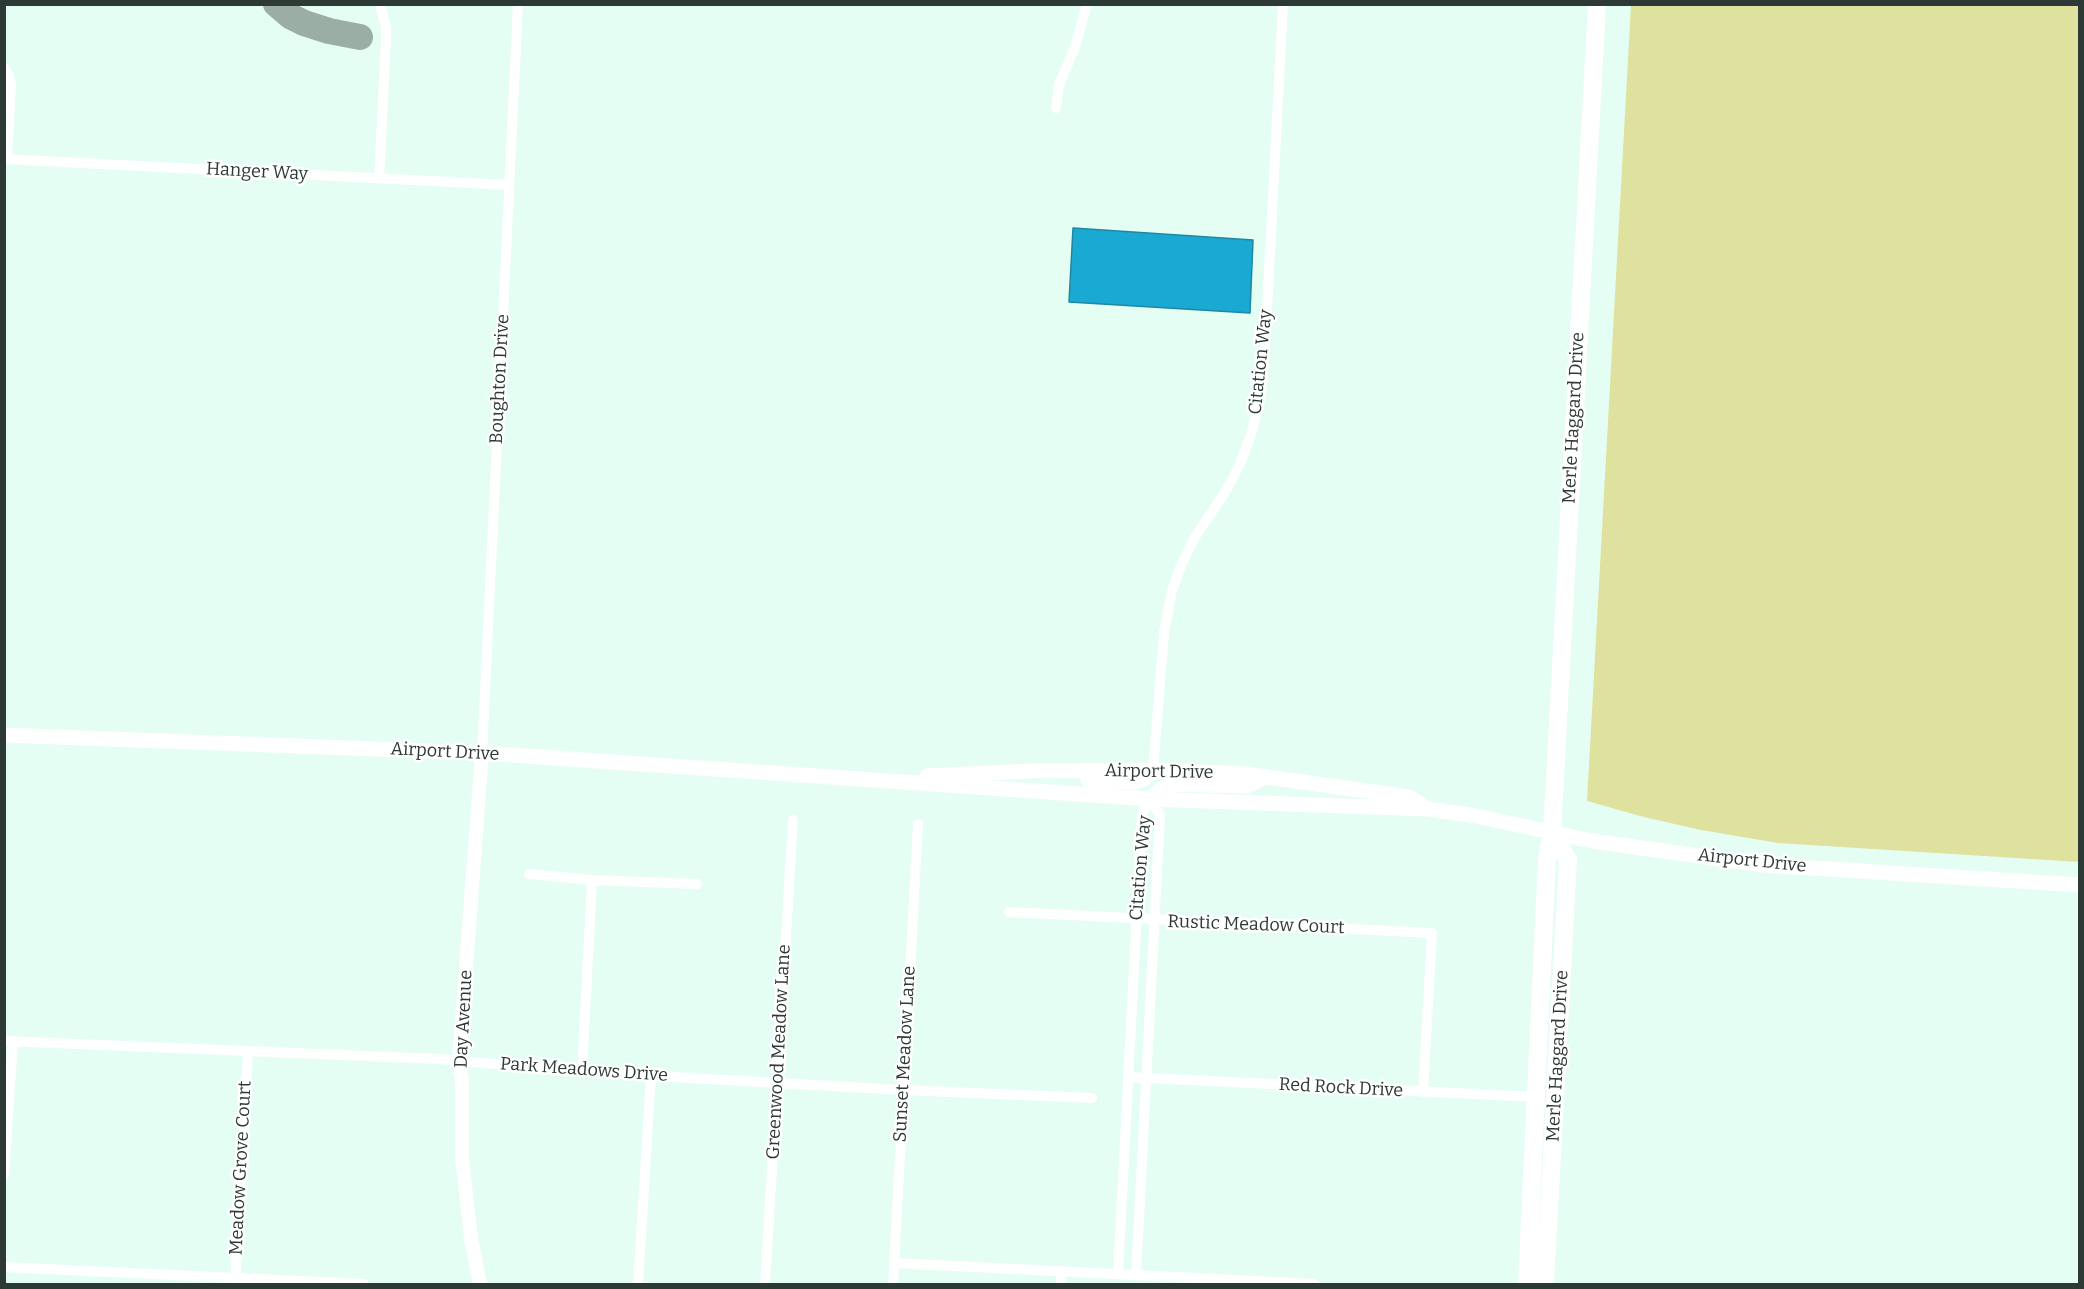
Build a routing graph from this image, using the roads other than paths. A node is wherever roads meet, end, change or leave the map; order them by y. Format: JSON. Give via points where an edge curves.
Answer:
{"nodes":[{"id":1,"x":380,"y":4,"type":"edge"},
{"id":2,"x":518,"y":4,"type":"edge"},
{"id":3,"x":1087,"y":4,"type":"edge"},
{"id":4,"x":1283,"y":4,"type":"edge"},
{"id":5,"x":1596,"y":6,"type":"edge"},
{"id":6,"x":4,"y":68,"type":"edge"},
{"id":7,"x":1056,"y":108,"type":"dead end"},
{"id":8,"x":6,"y":159,"type":"edge"},
{"id":9,"x":379,"y":178,"type":"junction"},
{"id":10,"x":509,"y":185,"type":"junction"},
{"id":11,"x":4,"y":735,"type":"edge"},
{"id":12,"x":482,"y":753,"type":"junction"},
{"id":13,"x":1153,"y":770,"type":"junction"},
{"id":14,"x":1265,"y":777,"type":"junction"},
{"id":15,"x":885,"y":781,"type":"junction"},
{"id":16,"x":1032,"y":791,"type":"junction"},
{"id":17,"x":1150,"y":799,"type":"junction"},
{"id":18,"x":1428,"y":809,"type":"junction"},
{"id":19,"x":793,"y":820,"type":"dead end"},
{"id":20,"x":918,"y":824,"type":"dead end"},
{"id":21,"x":1552,"y":832,"type":"junction"},
{"id":22,"x":529,"y":874,"type":"dead end"},
{"id":23,"x":592,"y":880,"type":"junction"},
{"id":24,"x":697,"y":884,"type":"dead end"},
{"id":25,"x":2079,"y":885,"type":"edge"},
{"id":26,"x":1009,"y":912,"type":"dead end"},
{"id":27,"x":1136,"y":919,"type":"junction"},
{"id":28,"x":1154,"y":920,"type":"junction"},
{"id":29,"x":9,"y":1041,"type":"edge"},
{"id":30,"x":248,"y":1052,"type":"junction"},
{"id":31,"x":459,"y":1061,"type":"junction"},
{"id":32,"x":582,"y":1071,"type":"junction"},
{"id":33,"x":651,"y":1075,"type":"junction"},
{"id":34,"x":1128,"y":1077,"type":"junction"},
{"id":35,"x":1146,"y":1078,"type":"junction"},
{"id":36,"x":777,"y":1082,"type":"junction"},
{"id":37,"x":903,"y":1090,"type":"junction"},
{"id":38,"x":1423,"y":1092,"type":"junction"},
{"id":39,"x":1536,"y":1097,"type":"junction"},
{"id":40,"x":1092,"y":1098,"type":"dead end"},
{"id":41,"x":4,"y":1175,"type":"edge"},
{"id":42,"x":894,"y":1263,"type":"junction"},
{"id":43,"x":4,"y":1267,"type":"edge"},
{"id":44,"x":1061,"y":1271,"type":"junction"},
{"id":45,"x":117,"y":1273,"type":"junction"},
{"id":46,"x":1118,"y":1274,"type":"junction"},
{"id":47,"x":1136,"y":1275,"type":"junction"},
{"id":48,"x":235,"y":1281,"type":"edge"},
{"id":49,"x":116,"y":1284,"type":"edge"},
{"id":50,"x":364,"y":1284,"type":"edge"},
{"id":51,"x":480,"y":1284,"type":"edge"},
{"id":52,"x":638,"y":1284,"type":"edge"},
{"id":53,"x":765,"y":1284,"type":"edge"},
{"id":54,"x":892,"y":1284,"type":"edge"},
{"id":55,"x":1061,"y":1284,"type":"edge"},
{"id":56,"x":1314,"y":1284,"type":"edge"},
{"id":57,"x":1527,"y":1284,"type":"edge"},
{"id":58,"x":1545,"y":1284,"type":"edge"}],
"edges":[{"from":1,"to":9,"type":"street","via":[[387,39]]},
{"from":2,"to":10,"type":"street","name":"Boughton Drive"},
{"from":3,"to":7,"type":"street","via":[[1059,85]]},
{"from":4,"to":13,"type":"street","name":"Citation Way","via":[[1260,400],[1240,464],[1195,537],[1172,590],[1164,633]]},
{"from":5,"to":21,"type":"main road","name":"Merle Haggard Drive"},
{"from":6,"to":8,"type":"street","via":[[11,85]]},
{"from":8,"to":9,"type":"street","name":"Hanger Way"},
{"from":9,"to":10,"type":"street","name":"Hanger Way"},
{"from":10,"to":12,"type":"street","name":"Boughton Drive"},
{"from":11,"to":12,"type":"main road","name":"Airport Drive"},
{"from":12,"to":15,"type":"main road","name":"Airport Drive"},
{"from":12,"to":31,"type":"street","name":"Day Avenue"},
{"from":13,"to":14,"type":"main road","name":"Airport Drive"},
{"from":13,"to":15,"type":"main road","name":"Airport Drive","via":[[951,774]]},
{"from":13,"to":16,"type":"main road","via":[[1135,782],[1063,779]]},
{"from":14,"to":17,"type":"main road","via":[[1247,786],[1172,784]]},
{"from":14,"to":18,"type":"main road","name":"Airport Drive","via":[[1409,797]]},
{"from":15,"to":16,"type":"main road","name":"Airport Drive"},
{"from":16,"to":17,"type":"main road","name":"Airport Drive"},
{"from":17,"to":18,"type":"main road","name":"Airport Drive"},
{"from":17,"to":27,"type":"street","name":"Citation Way","via":[[1142,814]]},
{"from":17,"to":28,"type":"street","name":"Citation Way","via":[[1160,815]]},
{"from":18,"to":21,"type":"main road","name":"Airport Drive"},
{"from":19,"to":36,"type":"street","name":"Greenwood Meadow Lane"},
{"from":20,"to":37,"type":"street","name":"Sunset Meadow Lane"},
{"from":21,"to":25,"type":"main road","name":"Airport Drive","via":[[1765,864]]},
{"from":21,"to":39,"type":"main road","name":"Merle Haggard Drive","via":[[1547,859]]},
{"from":21,"to":58,"type":"main road","name":"Merle Haggard Drive","via":[[1568,860]]},
{"from":22,"to":23,"type":"street"},
{"from":23,"to":24,"type":"street"},
{"from":23,"to":32,"type":"street"},
{"from":26,"to":27,"type":"street","name":"Rustic Meadow Court"},
{"from":27,"to":28,"type":"street","name":"Rustic Meadow Court"},
{"from":27,"to":34,"type":"street","name":"Citation Way"},
{"from":28,"to":35,"type":"street","name":"Citation Way"},
{"from":28,"to":38,"type":"street","name":"Rustic Meadow Court","via":[[1432,933]]},
{"from":29,"to":30,"type":"street","name":"Park Meadows Drive"},
{"from":29,"to":41,"type":"street"},
{"from":30,"to":31,"type":"street","name":"Park Meadows Drive"},
{"from":30,"to":48,"type":"street","name":"Meadow Grove Court"},
{"from":31,"to":32,"type":"street","name":"Park Meadows Drive"},
{"from":31,"to":51,"type":"street","name":"Day Avenue","via":[[462,1159]]},
{"from":32,"to":33,"type":"street","name":"Park Meadows Drive"},
{"from":33,"to":36,"type":"street","name":"Park Meadows Drive"},
{"from":33,"to":52,"type":"street"},
{"from":34,"to":35,"type":"street","name":"Red Rock Drive"},
{"from":34,"to":46,"type":"street","name":"Citation Way"},
{"from":35,"to":38,"type":"street","name":"Red Rock Drive"},
{"from":35,"to":47,"type":"street","name":"Citation Way"},
{"from":36,"to":37,"type":"street","name":"Park Meadows Drive"},
{"from":36,"to":53,"type":"street","name":"Greenwood Meadow Lane"},
{"from":37,"to":40,"type":"street","name":"Park Meadows Drive"},
{"from":37,"to":42,"type":"street","name":"Sunset Meadow Lane"},
{"from":38,"to":39,"type":"street","name":"Red Rock Drive"},
{"from":39,"to":57,"type":"main road","name":"Merle Haggard Drive"},
{"from":42,"to":44,"type":"street"},
{"from":42,"to":54,"type":"street","name":"Sunset Meadow Lane"},
{"from":43,"to":45,"type":"street"},
{"from":44,"to":46,"type":"street"},
{"from":44,"to":55,"type":"street"},
{"from":45,"to":48,"type":"street"},
{"from":45,"to":49,"type":"street"},
{"from":46,"to":47,"type":"street"},
{"from":47,"to":56,"type":"street"},
{"from":48,"to":50,"type":"street"}]}
